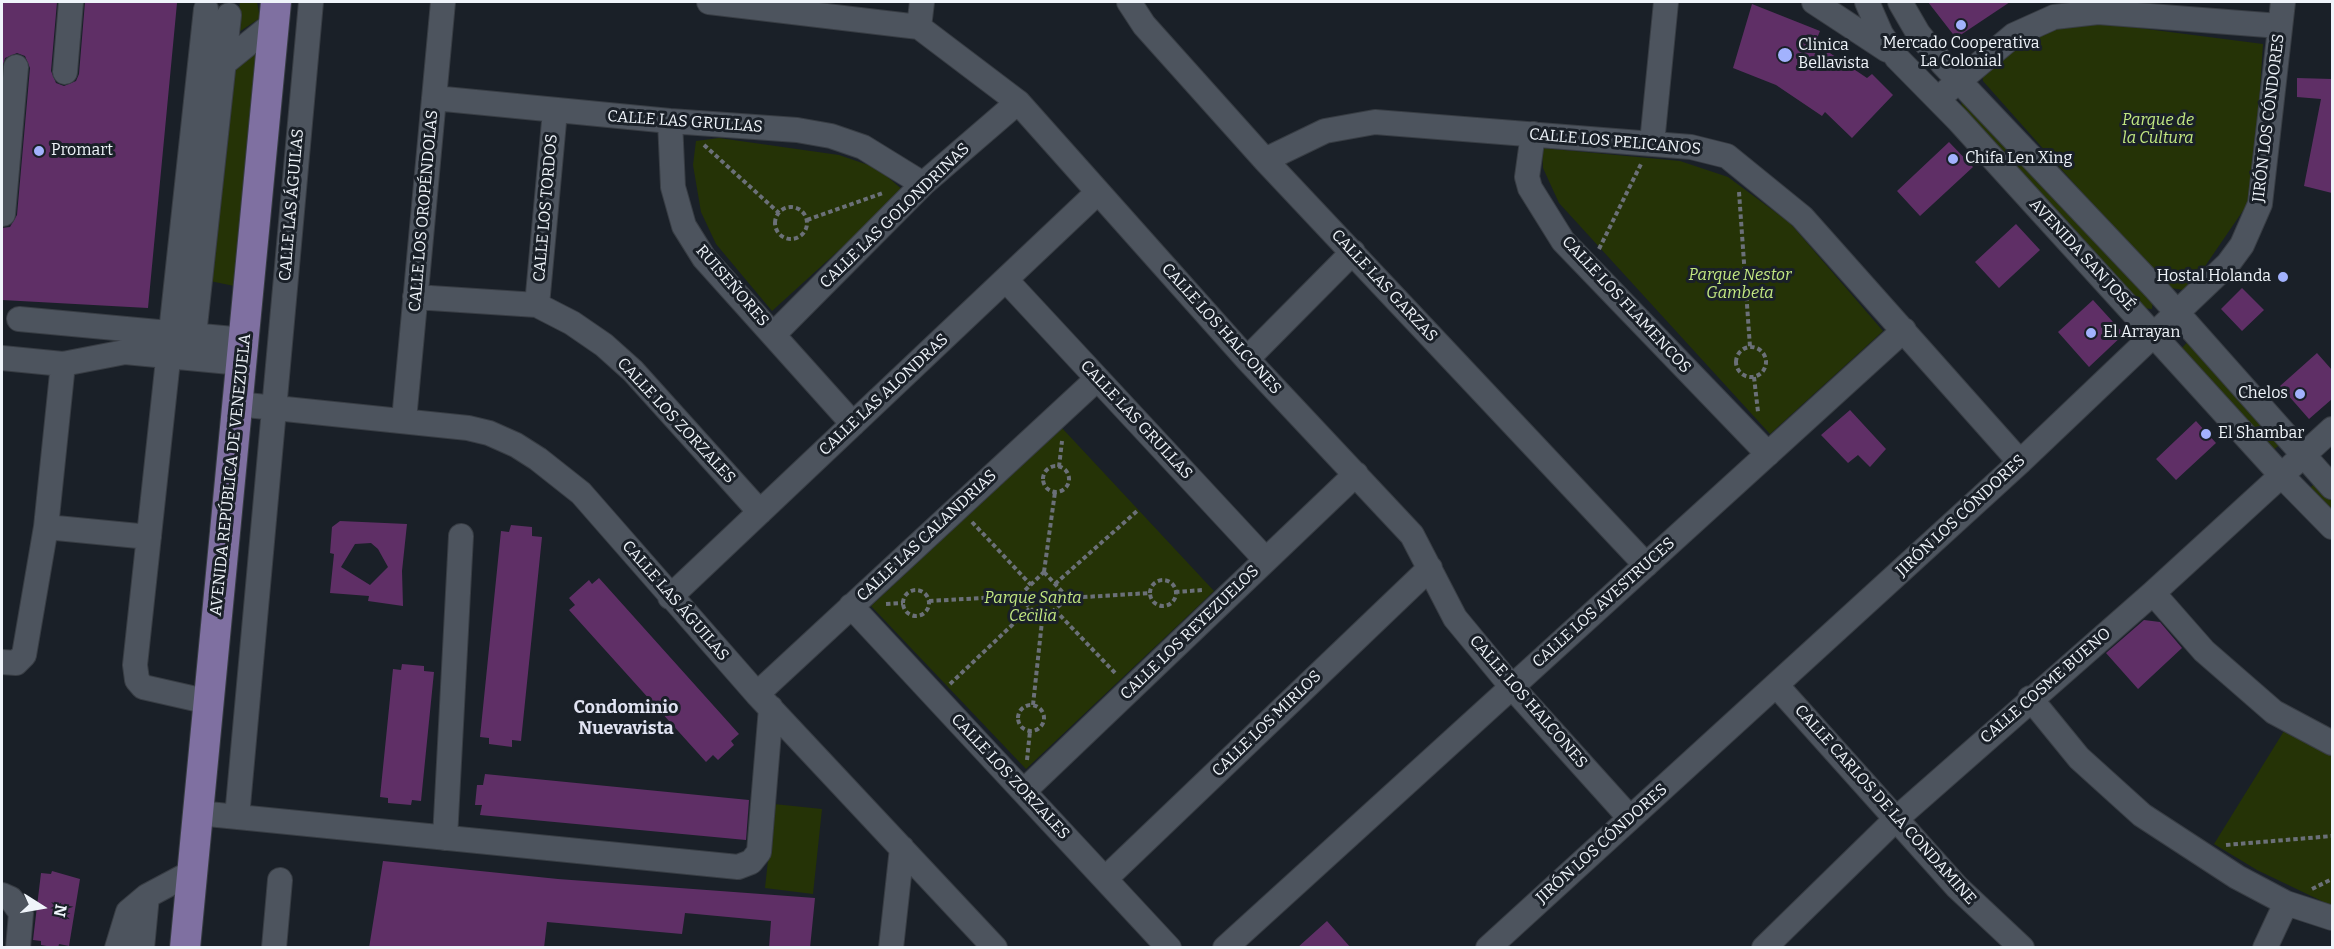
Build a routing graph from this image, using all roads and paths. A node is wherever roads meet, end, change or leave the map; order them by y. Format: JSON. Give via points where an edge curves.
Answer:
{"nodes":[{"id":1,"x":71,"y":2,"type":"edge"},
{"id":2,"x":311,"y":2,"type":"edge"},
{"id":3,"x":443,"y":2,"type":"edge"},
{"id":4,"x":709,"y":2,"type":"edge"},
{"id":5,"x":922,"y":2,"type":"edge"},
{"id":6,"x":1130,"y":2,"type":"edge"},
{"id":7,"x":1666,"y":2,"type":"edge"},
{"id":8,"x":1814,"y":2,"type":"edge"},
{"id":9,"x":1867,"y":2,"type":"edge"},
{"id":10,"x":2283,"y":2,"type":"edge"},
{"id":11,"x":1899,"y":5,"type":"edge"},
{"id":12,"x":798,"y":7,"type":"edge"},
{"id":13,"x":275,"y":12,"type":"edge"},
{"id":14,"x":2280,"y":26,"type":"junction"},
{"id":15,"x":919,"y":27,"type":"junction"},
{"id":16,"x":1898,"y":58,"type":"junction"},
{"id":17,"x":223,"y":63,"type":"junction"},
{"id":18,"x":16,"y":68,"type":"dead end"},
{"id":19,"x":64,"y":72,"type":"dead end"},
{"id":20,"x":1958,"y":81,"type":"junction"},
{"id":21,"x":198,"y":88,"type":"junction"},
{"id":22,"x":1939,"y":98,"type":"junction"},
{"id":23,"x":434,"y":99,"type":"junction"},
{"id":24,"x":1018,"y":102,"type":"junction"},
{"id":25,"x":555,"y":111,"type":"junction"},
{"id":26,"x":675,"y":122,"type":"junction"},
{"id":27,"x":1533,"y":134,"type":"junction"},
{"id":28,"x":1652,"y":143,"type":"junction"},
{"id":29,"x":1265,"y":160,"type":"junction"},
{"id":30,"x":1737,"y":163,"type":"junction"},
{"id":31,"x":921,"y":183,"type":"junction"},
{"id":32,"x":1098,"y":192,"type":"junction"},
{"id":33,"x":779,"y":213,"type":"junction"},
{"id":34,"x":3,"y":214,"type":"dead end"},
{"id":35,"x":807,"y":220,"type":"junction"},
{"id":36,"x":1353,"y":252,"type":"junction"},
{"id":37,"x":1590,"y":269,"type":"junction"},
{"id":38,"x":1006,"y":280,"type":"junction"},
{"id":39,"x":416,"y":297,"type":"junction"},
{"id":40,"x":537,"y":305,"type":"junction"},
{"id":41,"x":2178,"y":314,"type":"junction"},
{"id":42,"x":19,"y":319,"type":"dead end"},
{"id":43,"x":1904,"y":330,"type":"junction"},
{"id":44,"x":774,"y":334,"type":"junction"},
{"id":45,"x":2155,"y":334,"type":"junction"},
{"id":46,"x":179,"y":342,"type":"junction"},
{"id":47,"x":1750,"y":347,"type":"junction"},
{"id":48,"x":242,"y":351,"type":"junction"},
{"id":49,"x":2,"y":358,"type":"edge"},
{"id":50,"x":1247,"y":359,"type":"junction"},
{"id":51,"x":63,"y":364,"type":"junction"},
{"id":52,"x":1097,"y":379,"type":"junction"},
{"id":53,"x":237,"y":404,"type":"junction"},
{"id":54,"x":273,"y":408,"type":"junction"},
{"id":55,"x":405,"y":420,"type":"junction"},
{"id":56,"x":853,"y":424,"type":"junction"},
{"id":57,"x":2332,"y":429,"type":"edge"},
{"id":58,"x":1063,"y":432,"type":"dead end"},
{"id":59,"x":1768,"y":454,"type":"junction"},
{"id":60,"x":2303,"y":456,"type":"junction"},
{"id":61,"x":2020,"y":462,"type":"junction"},
{"id":62,"x":1059,"y":467,"type":"junction"},
{"id":63,"x":1356,"y":474,"type":"junction"},
{"id":64,"x":2281,"y":475,"type":"junction"},
{"id":65,"x":2332,"y":488,"type":"edge"},
{"id":66,"x":1055,"y":492,"type":"junction"},
{"id":67,"x":959,"y":507,"type":"junction"},
{"id":68,"x":1137,"y":511,"type":"dead end"},
{"id":69,"x":760,"y":513,"type":"junction"},
{"id":70,"x":46,"y":527,"type":"junction"},
{"id":71,"x":2332,"y":527,"type":"edge"},
{"id":72,"x":461,"y":536,"type":"dead end"},
{"id":73,"x":149,"y":537,"type":"junction"},
{"id":74,"x":1266,"y":560,"type":"junction"},
{"id":75,"x":1646,"y":565,"type":"junction"},
{"id":76,"x":1430,"y":568,"type":"junction"},
{"id":77,"x":1044,"y":572,"type":"junction"},
{"id":78,"x":1055,"y":584,"type":"junction"},
{"id":79,"x":1031,"y":585,"type":"junction"},
{"id":80,"x":1210,"y":590,"type":"dead end"},
{"id":81,"x":1175,"y":592,"type":"junction"},
{"id":82,"x":1150,"y":593,"type":"junction"},
{"id":83,"x":2153,"y":593,"type":"junction"},
{"id":84,"x":1019,"y":596,"type":"junction"},
{"id":85,"x":670,"y":597,"type":"junction"},
{"id":86,"x":1068,"y":598,"type":"junction"},
{"id":87,"x":929,"y":602,"type":"junction"},
{"id":88,"x":851,"y":606,"type":"junction"},
{"id":89,"x":1030,"y":608,"type":"junction"},
{"id":90,"x":1055,"y":609,"type":"junction"},
{"id":91,"x":1042,"y":621,"type":"junction"},
{"id":92,"x":2,"y":662,"type":"edge"},
{"id":93,"x":1777,"y":686,"type":"junction"},
{"id":94,"x":1512,"y":687,"type":"junction"},
{"id":95,"x":1130,"y":690,"type":"junction"},
{"id":96,"x":936,"y":698,"type":"junction"},
{"id":97,"x":2030,"y":698,"type":"junction"},
{"id":98,"x":764,"y":701,"type":"junction"},
{"id":99,"x":209,"y":702,"type":"junction"},
{"id":100,"x":1033,"y":705,"type":"junction"},
{"id":101,"x":2332,"y":743,"type":"edge"},
{"id":102,"x":1024,"y":791,"type":"junction"},
{"id":103,"x":198,"y":813,"type":"junction"},
{"id":104,"x":237,"y":817,"type":"junction"},
{"id":105,"x":1630,"y":818,"type":"junction"},
{"id":106,"x":1896,"y":819,"type":"junction"},
{"id":107,"x":2332,"y":836,"type":"edge"},
{"id":108,"x":445,"y":838,"type":"junction"},
{"id":109,"x":902,"y":848,"type":"junction"},
{"id":110,"x":2192,"y":848,"type":"junction"},
{"id":111,"x":192,"y":872,"type":"junction"},
{"id":112,"x":1105,"y":879,"type":"junction"},
{"id":113,"x":280,"y":880,"type":"dead end"},
{"id":114,"x":2,"y":895,"type":"edge"},
{"id":115,"x":147,"y":896,"type":"junction"},
{"id":116,"x":2286,"y":903,"type":"junction"},
{"id":117,"x":2332,"y":918,"type":"edge"},
{"id":118,"x":1767,"y":947,"type":"edge"},
{"id":119,"x":18,"y":948,"type":"edge"},
{"id":120,"x":117,"y":948,"type":"edge"},
{"id":121,"x":142,"y":948,"type":"edge"},
{"id":122,"x":185,"y":948,"type":"edge"},
{"id":123,"x":274,"y":948,"type":"edge"},
{"id":124,"x":891,"y":948,"type":"edge"},
{"id":125,"x":995,"y":948,"type":"edge"},
{"id":126,"x":1169,"y":948,"type":"edge"},
{"id":127,"x":1225,"y":948,"type":"edge"},
{"id":128,"x":1488,"y":948,"type":"edge"},
{"id":129,"x":2022,"y":948,"type":"edge"},
{"id":130,"x":2265,"y":948,"type":"edge"}],
"edges":[{"from":1,"to":19,"type":"street"},
{"from":2,"to":54,"type":"street","name":"CALLE LAS ÁGUILAS"},
{"from":3,"to":23,"type":"street","name":"CALLE LOS OROPÉNDOLAS"},
{"from":4,"to":12,"type":"street"},
{"from":5,"to":15,"type":"street"},
{"from":6,"to":29,"type":"street","name":"CALLE LAS GARZAS","via":[[1144,25]]},
{"from":7,"to":28,"type":"street"},
{"from":8,"to":16,"type":"street"},
{"from":9,"to":16,"type":"street","name":"AVENIDA SAN JOSÉ","via":[[1881,34]]},
{"from":10,"to":14,"type":"street","name":"JIRÓN LOS CÓNDORES"},
{"from":11,"to":20,"type":"street","name":"AVENIDA SAN JOSÉ"},
{"from":12,"to":15,"type":"street"},
{"from":13,"to":17,"type":"street"},
{"from":13,"to":48,"type":"main road","name":"AVENIDA REPÚBLICA DE VENEZUELA"},
{"from":14,"to":20,"type":"street","via":[[2076,13],[2054,17],[2014,35]]},
{"from":14,"to":41,"type":"street","name":"JIRÓN LOS CÓNDORES","via":[[2264,182],[2253,224],[2228,264]]},
{"from":15,"to":24,"type":"street","name":"CALLE LOS HALCONES"},
{"from":16,"to":22,"type":"street","name":"AVENIDA SAN JOSÉ"},
{"from":17,"to":21,"type":"street"},
{"from":17,"to":21,"type":"street","via":[[217,12]]},
{"from":17,"to":46,"type":"street"},
{"from":18,"to":34,"type":"street"},
{"from":20,"to":22,"type":"street"},
{"from":20,"to":41,"type":"street","name":"AVENIDA SAN JOSÉ"},
{"from":21,"to":46,"type":"street"},
{"from":22,"to":45,"type":"street","name":"AVENIDA SAN JOSÉ"},
{"from":23,"to":25,"type":"street","name":"CALLE LAS GRULLAS"},
{"from":23,"to":39,"type":"street","name":"CALLE LOS OROPÉNDOLAS"},
{"from":24,"to":31,"type":"street","name":"CALLE LAS GOLONDRINAS"},
{"from":24,"to":32,"type":"street","name":"CALLE LOS HALCONES"},
{"from":25,"to":26,"type":"street","name":"CALLE LAS GRULLAS"},
{"from":25,"to":40,"type":"street","name":"CALLE LOS TORDOS"},
{"from":26,"to":31,"type":"street","name":"CALLE LAS GRULLAS","via":[[831,136],[863,147]]},
{"from":26,"to":33,"type":"path"},
{"from":26,"to":44,"type":"street","name":"RUISEÑORES","via":[[673,187],[684,226],[704,258]]},
{"from":27,"to":28,"type":"street","name":"CALLE LOS PELICANOS"},
{"from":27,"to":29,"type":"street","name":"CALLE LOS PELICANOS","via":[[1375,122],[1325,131]]},
{"from":27,"to":37,"type":"street","name":"CALLE LOS FLAMENCOS","via":[[1527,177],[1530,188],[1563,241]]},
{"from":28,"to":30,"type":"street","name":"CALLE LOS PELICANOS","via":[[1691,147],[1727,156]]},
{"from":28,"to":37,"type":"path"},
{"from":29,"to":36,"type":"street","name":"CALLE LAS GARZAS"},
{"from":30,"to":43,"type":"street","name":"CALLE LOS PELICANOS","via":[[1802,217]]},
{"from":30,"to":47,"type":"path"},
{"from":31,"to":35,"type":"path"},
{"from":31,"to":44,"type":"street","name":"CALLE LAS GOLONDRINAS"},
{"from":32,"to":38,"type":"street","name":"CALLE LAS ALONDRAS"},
{"from":32,"to":50,"type":"street","name":"CALLE LOS HALCONES"},
{"from":33,"to":35,"type":"path","via":[[797,208]]},
{"from":33,"to":35,"type":"path","via":[[775,226],[788,239],[802,234]]},
{"from":36,"to":50,"type":"street"},
{"from":36,"to":75,"type":"street","name":"CALLE LAS GARZAS"},
{"from":37,"to":59,"type":"street","name":"CALLE LOS FLAMENCOS"},
{"from":38,"to":52,"type":"street","name":"CALLE LAS GRULLAS"},
{"from":38,"to":56,"type":"street","name":"CALLE LAS ALONDRAS"},
{"from":39,"to":40,"type":"street","name":"CALLE LOS ZORZALES"},
{"from":39,"to":55,"type":"street","name":"CALLE LOS OROPÉNDOLAS"},
{"from":40,"to":69,"type":"street","name":"CALLE LOS ZORZALES","via":[[588,334],[633,371]]},
{"from":41,"to":45,"type":"street","name":"JIRÓN LOS CÓNDORES"},
{"from":41,"to":60,"type":"street","name":"AVENIDA SAN JOSÉ"},
{"from":42,"to":46,"type":"street"},
{"from":43,"to":59,"type":"street","name":"CALLE LOS AVESTRUCES"},
{"from":43,"to":61,"type":"street","name":"CALLE LOS PELICANOS"},
{"from":44,"to":56,"type":"street","name":"RUISEÑORES"},
{"from":45,"to":61,"type":"street","name":"JIRÓN LOS CÓNDORES"},
{"from":45,"to":64,"type":"street","name":"AVENIDA SAN JOSÉ"},
{"from":46,"to":48,"type":"street"},
{"from":46,"to":48,"type":"street"},
{"from":46,"to":51,"type":"street"},
{"from":46,"to":73,"type":"street"},
{"from":47,"to":47,"type":"path","via":[[1760,349],[1766,357],[1765,368],[1754,377],[1740,373],[1736,364],[1741,351]]},
{"from":48,"to":53,"type":"main road","name":"AVENIDA REPÚBLICA DE VENEZUELA"},
{"from":49,"to":51,"type":"street"},
{"from":50,"to":63,"type":"street","name":"CALLE LOS HALCONES"},
{"from":51,"to":70,"type":"street"},
{"from":52,"to":67,"type":"street","name":"CALLE LAS CALANDRIAS"},
{"from":52,"to":74,"type":"street","name":"CALLE LAS GRULLAS"},
{"from":53,"to":54,"type":"street","name":"CALLE LAS ÁGUILAS"},
{"from":53,"to":99,"type":"main road","name":"AVENIDA REPÚBLICA DE VENEZUELA"},
{"from":54,"to":55,"type":"street","name":"CALLE LAS ÁGUILAS"},
{"from":54,"to":104,"type":"street","name":"CALLE LAS ÁGUILAS"},
{"from":55,"to":85,"type":"street","name":"CALLE LAS ÁGUILAS","via":[[478,430],[516,445],[580,493]]},
{"from":56,"to":69,"type":"street","name":"CALLE LAS ALONDRAS"},
{"from":57,"to":60,"type":"street","name":"CALLE COSME BUENO"},
{"from":58,"to":62,"type":"path"},
{"from":59,"to":75,"type":"street","name":"CALLE LOS AVESTRUCES"},
{"from":60,"to":64,"type":"street","name":"CALLE COSME BUENO"},
{"from":60,"to":65,"type":"street","name":"AVENIDA SAN JOSÉ"},
{"from":61,"to":93,"type":"street","name":"JIRÓN LOS CÓNDORES"},
{"from":62,"to":66,"type":"path","via":[[1069,479],[1067,487]]},
{"from":62,"to":66,"type":"path","via":[[1047,471],[1044,478],[1045,486]]},
{"from":63,"to":74,"type":"street","name":"CALLE LOS REYEZUELOS"},
{"from":63,"to":76,"type":"street","name":"CALLE LOS HALCONES","via":[[1412,535]]},
{"from":64,"to":71,"type":"street","name":"AVENIDA SAN JOSÉ"},
{"from":64,"to":83,"type":"street","name":"CALLE COSME BUENO"},
{"from":66,"to":77,"type":"path"},
{"from":67,"to":79,"type":"path"},
{"from":67,"to":88,"type":"street","name":"CALLE LAS CALANDRIAS"},
{"from":68,"to":78,"type":"path"},
{"from":69,"to":85,"type":"street","name":"CALLE LAS ALONDRAS"},
{"from":70,"to":73,"type":"street"},
{"from":70,"to":92,"type":"street","via":[[24,655],[16,663]]},
{"from":72,"to":108,"type":"street"},
{"from":73,"to":99,"type":"street","via":[[135,665],[137,680],[143,687]]},
{"from":74,"to":95,"type":"street","name":"CALLE LOS REYEZUELOS"},
{"from":75,"to":94,"type":"street","name":"CALLE LOS AVESTRUCES"},
{"from":76,"to":94,"type":"street","name":"CALLE LOS HALCONES","via":[[1455,618]]},
{"from":76,"to":112,"type":"street","name":"CALLE LOS MIRLOS"},
{"from":77,"to":78,"type":"path"},
{"from":77,"to":79,"type":"path"},
{"from":78,"to":86,"type":"path"},
{"from":79,"to":84,"type":"path"},
{"from":80,"to":81,"type":"path"},
{"from":81,"to":82,"type":"path","via":[[1172,584],[1160,581]]},
{"from":81,"to":82,"type":"path","via":[[1166,606],[1155,603]]},
{"from":82,"to":86,"type":"path"},
{"from":83,"to":97,"type":"street","name":"CALLE COSME BUENO"},
{"from":83,"to":101,"type":"street","via":[[2204,651],[2274,712]]},
{"from":84,"to":87,"type":"path"},
{"from":84,"to":89,"type":"path"},
{"from":85,"to":98,"type":"street","name":"CALLE LAS ÁGUILAS"},
{"from":86,"to":90,"type":"path"},
{"from":87,"to":87,"type":"path","via":[[919,615],[908,612],[904,606],[904,598],[913,590],[921,591]]},
{"from":88,"to":96,"type":"street","name":"CALLE LOS ZORZALES"},
{"from":88,"to":98,"type":"street","name":"CALLE LAS CALANDRIAS"},
{"from":89,"to":91,"type":"path"},
{"from":89,"to":96,"type":"path"},
{"from":90,"to":91,"type":"path"},
{"from":90,"to":95,"type":"path"},
{"from":91,"to":100,"type":"path"},
{"from":93,"to":105,"type":"street","name":"JIRÓN LOS CÓNDORES"},
{"from":93,"to":106,"type":"street","name":"CALLE CARLOS DE LA CONDAMINE"},
{"from":94,"to":105,"type":"street","name":"CALLE LOS HALCONES"},
{"from":94,"to":127,"type":"street","name":"CALLE LOS AVESTRUCES"},
{"from":95,"to":102,"type":"street","name":"CALLE LOS REYEZUELOS"},
{"from":96,"to":102,"type":"street","name":"CALLE LOS ZORZALES"},
{"from":97,"to":106,"type":"street","name":"CALLE COSME BUENO"},
{"from":97,"to":110,"type":"street","via":[[2087,765],[2142,815]]},
{"from":98,"to":108,"type":"street","via":[[759,852],[751,862],[738,867]]},
{"from":98,"to":109,"type":"street","name":"CALLE LAS ÁGUILAS"},
{"from":99,"to":103,"type":"main road","name":"AVENIDA REPÚBLICA DE VENEZUELA"},
{"from":100,"to":100,"type":"path","via":[[1042,712],[1043,721],[1030,731],[1023,728],[1018,717],[1024,707]]},
{"from":102,"to":112,"type":"street","name":"CALLE LOS ZORZALES"},
{"from":103,"to":104,"type":"street"},
{"from":103,"to":111,"type":"main road","name":"AVENIDA REPÚBLICA DE VENEZUELA"},
{"from":104,"to":108,"type":"street"},
{"from":105,"to":128,"type":"street","name":"JIRÓN LOS CÓNDORES"},
{"from":106,"to":118,"type":"street","name":"CALLE COSME BUENO"},
{"from":106,"to":129,"type":"street","name":"CALLE CARLOS DE LA CONDAMINE","via":[[1957,887]]},
{"from":107,"to":110,"type":"path"},
{"from":109,"to":124,"type":"street"},
{"from":109,"to":125,"type":"street","name":"CALLE LAS ÁGUILAS"},
{"from":110,"to":116,"type":"street"},
{"from":111,"to":115,"type":"street"},
{"from":111,"to":122,"type":"main road","name":"AVENIDA REPÚBLICA DE VENEZUELA"},
{"from":112,"to":126,"type":"street","name":"CALLE LOS ZORZALES"},
{"from":113,"to":123,"type":"street"},
{"from":114,"to":119,"type":"street","via":[[11,899],[21,913]]},
{"from":115,"to":120,"type":"street","via":[[128,912]]},
{"from":115,"to":121,"type":"street"},
{"from":116,"to":117,"type":"street"},
{"from":116,"to":130,"type":"street"}]}
